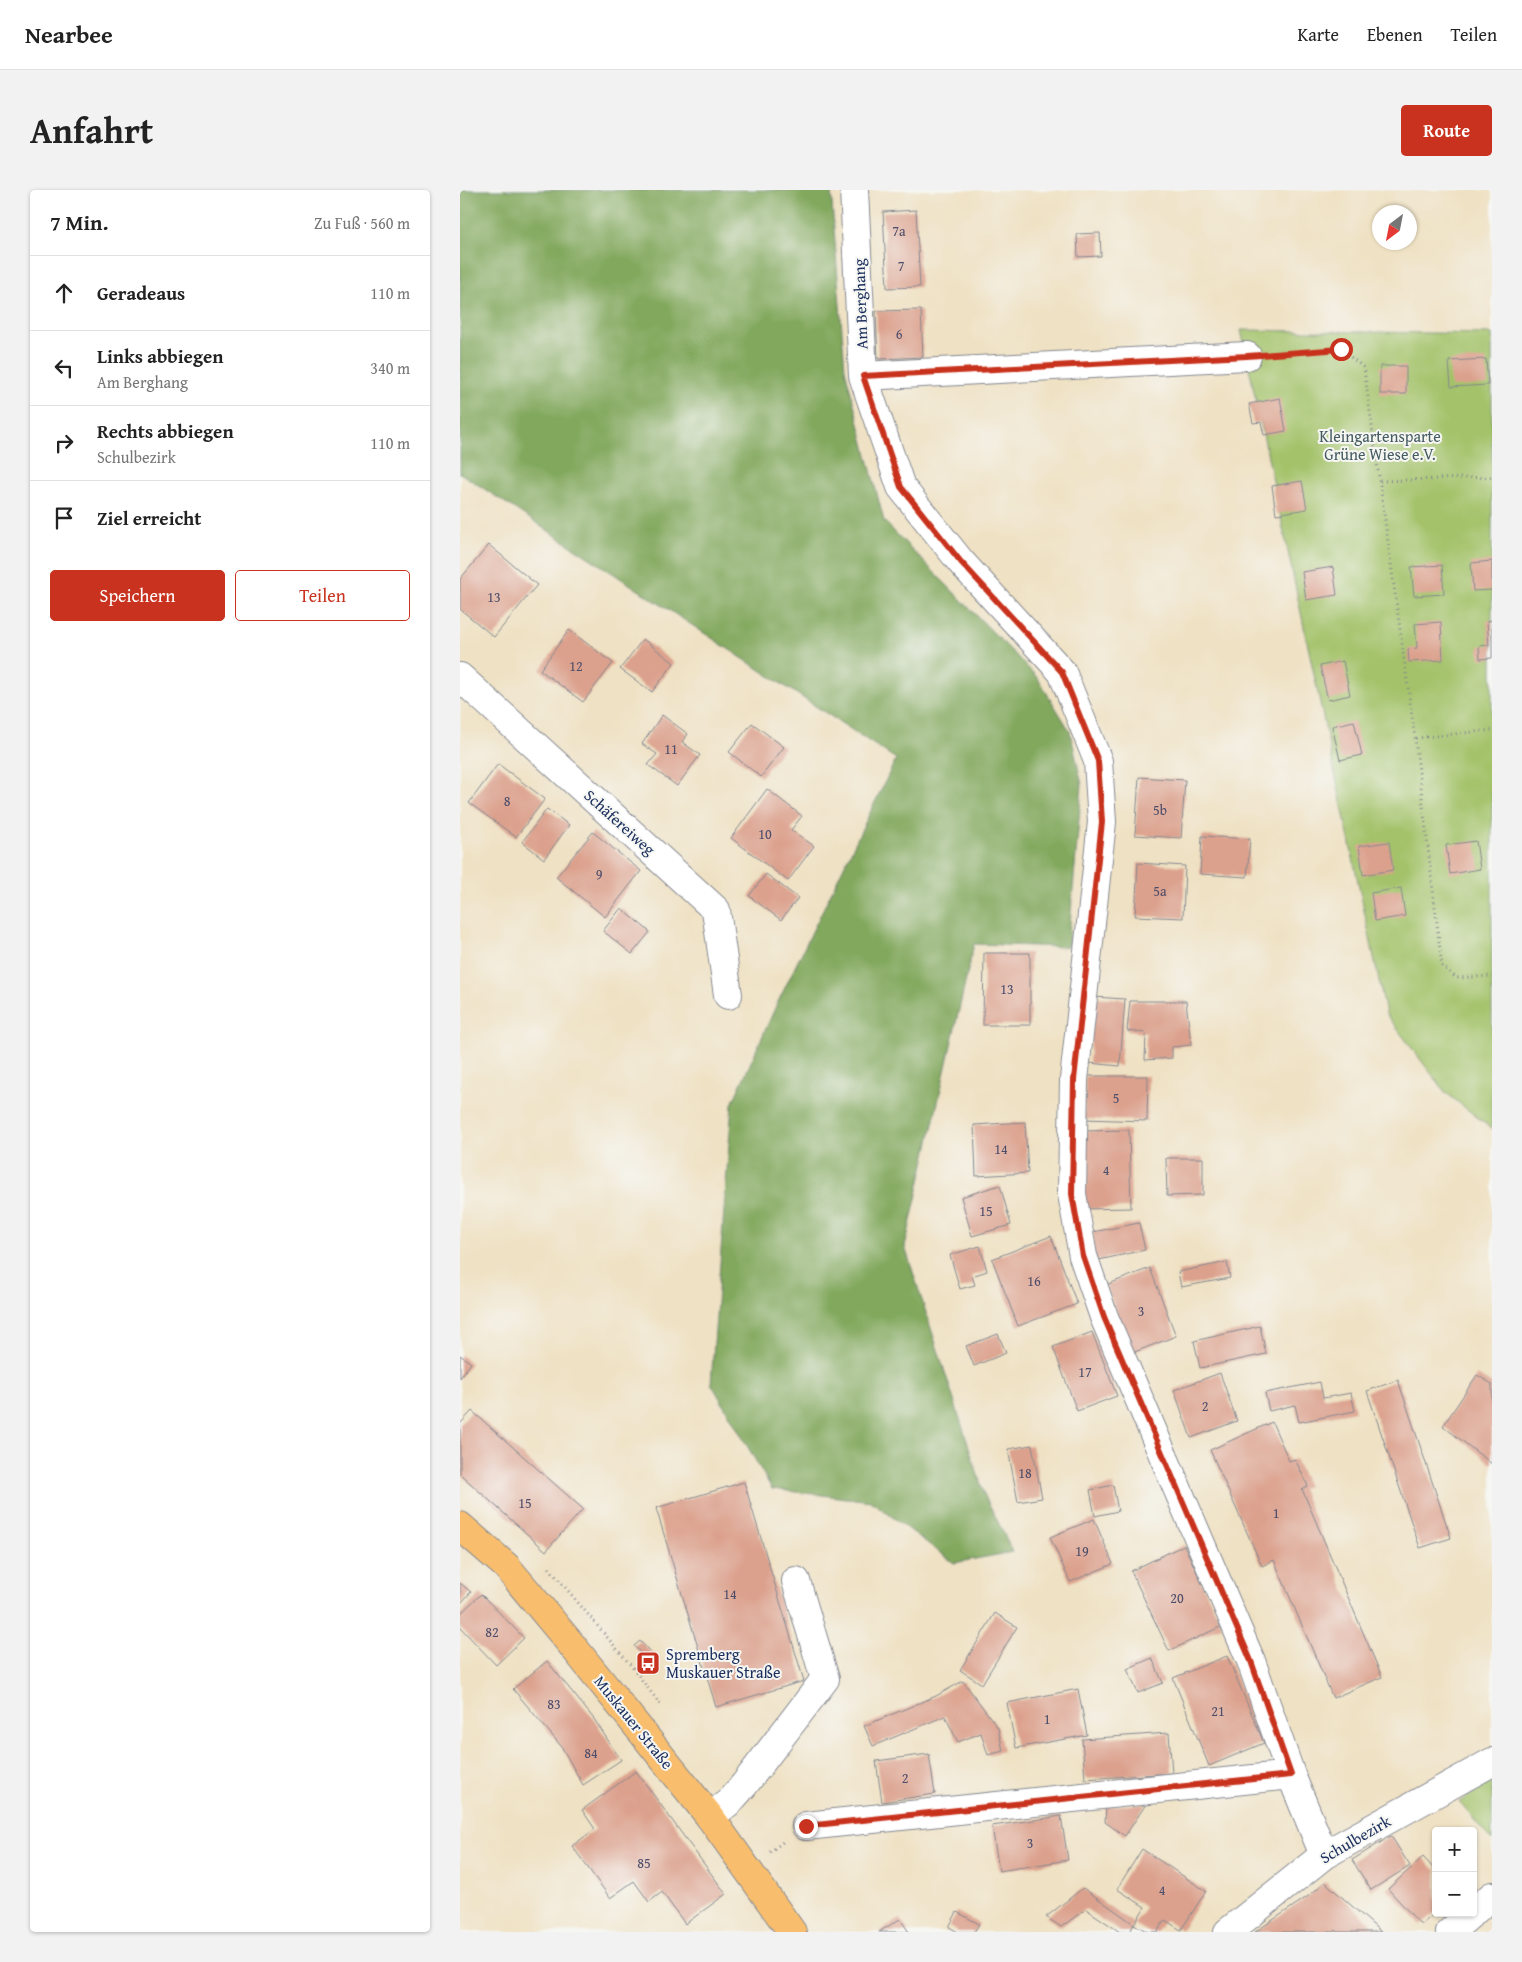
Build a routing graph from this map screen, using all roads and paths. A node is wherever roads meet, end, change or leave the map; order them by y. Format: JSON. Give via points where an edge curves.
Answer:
{"nodes":[{"id":1,"x":854,"y":190,"type":"edge"},
{"id":2,"x":1247,"y":356,"type":"joint"},
{"id":3,"x":863,"y":376,"type":"junction"},
{"id":4,"x":1492,"y":477,"type":"edge"},
{"id":5,"x":1380,"y":482,"type":"junction"},
{"id":6,"x":460,"y":677,"type":"edge"},
{"id":7,"x":1492,"y":730,"type":"edge"},
{"id":8,"x":1415,"y":738,"type":"junction"},
{"id":9,"x":1492,"y":976,"type":"edge"},
{"id":10,"x":728,"y":995,"type":"dead end"},
{"id":11,"x":460,"y":1526,"type":"edge"},
{"id":12,"x":796,"y":1581,"type":"dead end"},
{"id":13,"x":1492,"y":1762,"type":"edge"},
{"id":14,"x":1291,"y":1775,"type":"junction"},
{"id":15,"x":710,"y":1817,"type":"junction"},
{"id":16,"x":806,"y":1826,"type":"dead end"},
{"id":17,"x":1324,"y":1855,"type":"junction"},
{"id":18,"x":1492,"y":1896,"type":"edge"},
{"id":19,"x":1477,"y":1909,"type":"edge"},
{"id":20,"x":1468,"y":1917,"type":"edge"},
{"id":21,"x":792,"y":1932,"type":"edge"},
{"id":22,"x":1228,"y":1932,"type":"edge"},
{"id":23,"x":1450,"y":1932,"type":"edge"}],
"edges":[{"from":1,"to":3,"type":"street","name":"Am Berghang"},
{"from":2,"to":3,"type":"street"},
{"from":2,"to":5,"type":"path","via":[[1341,349],[1364,368]]},
{"from":3,"to":14,"type":"street","name":"Am Berghang","via":[[901,487],[961,562],[1062,672],[1098,761],[1102,822],[1074,1080],[1072,1194],[1083,1256],[1104,1317],[1251,1661]]},
{"from":4,"to":5,"type":"path"},
{"from":5,"to":8,"type":"path"},
{"from":6,"to":10,"type":"street","name":"Schäfereiweg","via":[[716,910]]},
{"from":7,"to":8,"type":"path"},
{"from":8,"to":9,"type":"path","via":[[1442,966],[1456,978]]},
{"from":11,"to":15,"type":"main road","name":"Muskauer Straße","via":[[506,1566]]},
{"from":12,"to":15,"type":"street","via":[[826,1679],[730,1802]]},
{"from":13,"to":17,"type":"street","name":"Schulbezirk"},
{"from":14,"to":16,"type":"street"},
{"from":14,"to":17,"type":"street","name":"Am Berghang"},
{"from":15,"to":21,"type":"main road","name":"Muskauer Straße"},
{"from":17,"to":22,"type":"street","name":"Schulbezirk"},
{"from":18,"to":19,"type":"street"},
{"from":20,"to":23,"type":"street"}]}
